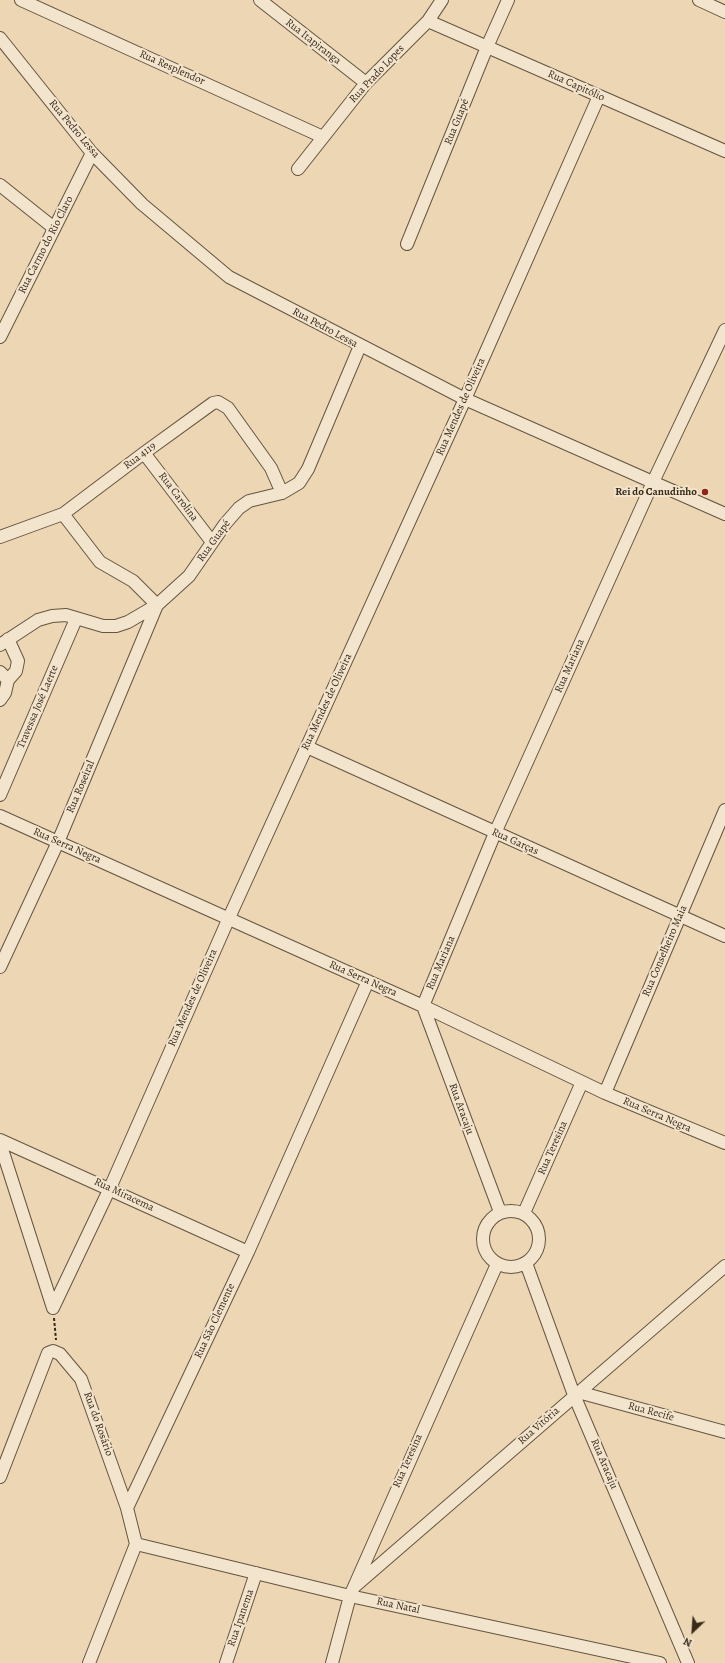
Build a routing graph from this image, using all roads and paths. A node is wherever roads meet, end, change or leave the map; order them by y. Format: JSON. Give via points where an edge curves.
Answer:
{"nodes":[{"id":1,"x":21,"y":0,"type":"edge"},
{"id":2,"x":260,"y":0,"type":"edge"},
{"id":3,"x":442,"y":0,"type":"edge"},
{"id":4,"x":508,"y":0,"type":"edge"},
{"id":5,"x":699,"y":0,"type":"edge"},
{"id":6,"x":725,"y":12,"type":"edge"},
{"id":7,"x":428,"y":21,"type":"junction"},
{"id":8,"x":0,"y":38,"type":"edge"},
{"id":9,"x":487,"y":47,"type":"junction"},
{"id":10,"x":366,"y":83,"type":"junction"},
{"id":11,"x":599,"y":96,"type":"junction"},
{"id":12,"x":323,"y":137,"type":"junction"},
{"id":13,"x":725,"y":151,"type":"edge"},
{"id":14,"x":92,"y":153,"type":"junction"},
{"id":15,"x":298,"y":169,"type":"dead end"},
{"id":16,"x":0,"y":185,"type":"edge"},
{"id":17,"x":54,"y":228,"type":"junction"},
{"id":18,"x":407,"y":244,"type":"dead end"},
{"id":19,"x":725,"y":330,"type":"edge"},
{"id":20,"x":0,"y":337,"type":"edge"},
{"id":21,"x":360,"y":346,"type":"junction"},
{"id":22,"x":465,"y":399,"type":"junction"},
{"id":23,"x":144,"y":453,"type":"junction"},
{"id":24,"x":653,"y":482,"type":"junction"},
{"id":25,"x":282,"y":493,"type":"junction"},
{"id":26,"x":63,"y":514,"type":"junction"},
{"id":27,"x":725,"y":514,"type":"edge"},
{"id":28,"x":0,"y":537,"type":"edge"},
{"id":29,"x":212,"y":542,"type":"junction"},
{"id":30,"x":157,"y":605,"type":"junction"},
{"id":31,"x":76,"y":619,"type":"junction"},
{"id":32,"x":4,"y":642,"type":"edge"},
{"id":33,"x":4,"y":676,"type":"edge"},
{"id":34,"x":0,"y":700,"type":"edge"},
{"id":35,"x":306,"y":747,"type":"junction"},
{"id":36,"x":0,"y":795,"type":"edge"},
{"id":37,"x":725,"y":810,"type":"edge"},
{"id":38,"x":0,"y":816,"type":"edge"},
{"id":39,"x":495,"y":833,"type":"junction"},
{"id":40,"x":58,"y":842,"type":"junction"},
{"id":41,"x":680,"y":915,"type":"junction"},
{"id":42,"x":228,"y":920,"type":"junction"},
{"id":43,"x":725,"y":936,"type":"edge"},
{"id":44,"x":0,"y":967,"type":"edge"},
{"id":45,"x":368,"y":981,"type":"junction"},
{"id":46,"x":423,"y":1006,"type":"junction"},
{"id":47,"x":582,"y":1082,"type":"junction"},
{"id":48,"x":605,"y":1093,"type":"junction"},
{"id":49,"x":0,"y":1141,"type":"edge"},
{"id":50,"x":725,"y":1143,"type":"edge"},
{"id":51,"x":110,"y":1188,"type":"junction"},
{"id":52,"x":500,"y":1212,"type":"junction"},
{"id":53,"x":524,"y":1213,"type":"junction"},
{"id":54,"x":248,"y":1252,"type":"junction"},
{"id":55,"x":526,"y":1263,"type":"junction"},
{"id":56,"x":496,"y":1264,"type":"junction"},
{"id":57,"x":725,"y":1266,"type":"edge"},
{"id":58,"x":53,"y":1308,"type":"junction"},
{"id":59,"x":53,"y":1351,"type":"junction"},
{"id":60,"x":576,"y":1393,"type":"junction"},
{"id":61,"x":725,"y":1432,"type":"edge"},
{"id":62,"x":0,"y":1477,"type":"edge"},
{"id":63,"x":128,"y":1508,"type":"junction"},
{"id":64,"x":136,"y":1544,"type":"junction"},
{"id":65,"x":256,"y":1573,"type":"junction"},
{"id":66,"x":352,"y":1591,"type":"junction"},
{"id":67,"x":89,"y":1663,"type":"edge"},
{"id":68,"x":226,"y":1663,"type":"edge"},
{"id":69,"x":332,"y":1663,"type":"edge"},
{"id":70,"x":660,"y":1663,"type":"edge"},
{"id":71,"x":688,"y":1663,"type":"edge"}],
"edges":[{"from":1,"to":12,"type":"street","name":"Rua Resplendor"},
{"from":2,"to":10,"type":"street","name":"Rua Itapiranga"},
{"from":3,"to":7,"type":"street","name":"Rua Prado Lopes"},
{"from":4,"to":9,"type":"street","name":"Rua Guapé"},
{"from":5,"to":6,"type":"street"},
{"from":7,"to":9,"type":"street","name":"Rua Capitólio"},
{"from":7,"to":10,"type":"street","name":"Rua Prado Lopes"},
{"from":8,"to":14,"type":"street","name":"Rua Pedro Lessa"},
{"from":9,"to":11,"type":"street","name":"Rua Capitólio"},
{"from":9,"to":18,"type":"street","name":"Rua Guapé"},
{"from":10,"to":12,"type":"street","name":"Rua Prado Lopes"},
{"from":11,"to":13,"type":"street","name":"Rua Capitólio"},
{"from":11,"to":22,"type":"street","name":"Rua Mendes de Oliveira"},
{"from":12,"to":15,"type":"street","name":"Rua Prado Lopes"},
{"from":14,"to":17,"type":"street","name":"Rua Carmo do Rio Claro"},
{"from":14,"to":21,"type":"street","name":"Rua Pedro Lessa","via":[[142,204],[229,277]]},
{"from":16,"to":17,"type":"street"},
{"from":17,"to":20,"type":"street","name":"Rua Carmo do Rio Claro"},
{"from":19,"to":24,"type":"street","name":"Rua Mariana"},
{"from":21,"to":22,"type":"street","name":"Rua Pedro Lessa"},
{"from":21,"to":25,"type":"street","name":"Rua Guapé","via":[[308,469],[299,483]]},
{"from":22,"to":24,"type":"street","name":"Rua Pedro Lessa"},
{"from":22,"to":35,"type":"street","name":"Rua Mendes de Oliveira"},
{"from":23,"to":25,"type":"street","name":"Rua 4119","via":[[213,403],[218,402],[228,408],[271,468]]},
{"from":23,"to":26,"type":"street","name":"Rua 4119"},
{"from":23,"to":29,"type":"street","name":"Rua Carolina"},
{"from":24,"to":27,"type":"street","name":"Rua Pedro Lessa"},
{"from":24,"to":39,"type":"street","name":"Rua Mariana"},
{"from":25,"to":29,"type":"street","name":"Rua Guapé","via":[[244,503]]},
{"from":26,"to":28,"type":"street","name":"Rua 4119"},
{"from":26,"to":30,"type":"street","via":[[100,562],[133,581]]},
{"from":29,"to":30,"type":"street","name":"Rua Guapé","via":[[189,576]]},
{"from":30,"to":31,"type":"street","name":"Rua Guapé","via":[[116,626],[103,626]]},
{"from":30,"to":40,"type":"street","name":"Rua Roseiral"},
{"from":31,"to":32,"type":"street","name":"Rua Guapé","via":[[66,615],[38,620]]},
{"from":31,"to":36,"type":"street","name":"Travessa José Laerte"},
{"from":32,"to":33,"type":"street","via":[[18,661],[16,671]]},
{"from":33,"to":34,"type":"street","via":[[5,693]]},
{"from":35,"to":39,"type":"street","name":"Rua Garças"},
{"from":35,"to":42,"type":"street","name":"Rua Mendes de Oliveira"},
{"from":37,"to":41,"type":"street","name":"Rua Conselheiro Maia"},
{"from":38,"to":40,"type":"street","name":"Rua Serra Negra"},
{"from":39,"to":41,"type":"street","name":"Rua Garças"},
{"from":39,"to":46,"type":"street","name":"Rua Mariana"},
{"from":40,"to":42,"type":"street","name":"Rua Serra Negra"},
{"from":40,"to":44,"type":"street","name":"Rua Roseiral"},
{"from":41,"to":43,"type":"street","name":"Rua Garças"},
{"from":41,"to":48,"type":"street","name":"Rua Conselheiro Maia"},
{"from":42,"to":45,"type":"street","name":"Rua Serra Negra"},
{"from":42,"to":51,"type":"street","name":"Rua Mendes de Oliveira"},
{"from":45,"to":46,"type":"street","name":"Rua Serra Negra"},
{"from":45,"to":54,"type":"street","name":"Rua São Clemente"},
{"from":46,"to":47,"type":"street","name":"Rua Serra Negra"},
{"from":46,"to":52,"type":"street","name":"Rua Aracaju"},
{"from":47,"to":48,"type":"street","name":"Rua Serra Negra"},
{"from":47,"to":53,"type":"street","name":"Rua Teresina"},
{"from":48,"to":50,"type":"street","name":"Rua Serra Negra"},
{"from":49,"to":51,"type":"street","name":"Rua Miracema"},
{"from":49,"to":58,"type":"street"},
{"from":51,"to":54,"type":"street","name":"Rua Miracema"},
{"from":51,"to":58,"type":"street","name":"Rua Mendes de Oliveira"},
{"from":52,"to":53,"type":"street","via":[[508,1210]]},
{"from":52,"to":56,"type":"street","via":[[486,1224],[482,1242],[484,1250]]},
{"from":53,"to":55,"type":"street","via":[[536,1225],[539,1242],[532,1258]]},
{"from":54,"to":63,"type":"street","name":"Rua São Clemente"},
{"from":55,"to":56,"type":"street","via":[[511,1267]]},
{"from":55,"to":60,"type":"street","name":"Rua Aracaju"},
{"from":56,"to":66,"type":"street","name":"Rua Teresina"},
{"from":57,"to":60,"type":"street","name":"Rua Vitória"},
{"from":58,"to":59,"type":"path","via":[[56,1342]]},
{"from":59,"to":62,"type":"street","via":[[48,1353]]},
{"from":59,"to":63,"type":"street","name":"Rua do Rosário","via":[[60,1354],[81,1379]]},
{"from":60,"to":61,"type":"street","name":"Rua Recife"},
{"from":60,"to":66,"type":"street","name":"Rua Vitória"},
{"from":60,"to":71,"type":"street","name":"Rua Aracaju"},
{"from":63,"to":64,"type":"street"},
{"from":64,"to":65,"type":"street","name":"Rua Natal"},
{"from":64,"to":67,"type":"street"},
{"from":65,"to":66,"type":"street","name":"Rua Natal"},
{"from":65,"to":68,"type":"street","name":"Rua Ipanema"},
{"from":66,"to":69,"type":"street","name":"Rua Teresina"},
{"from":66,"to":70,"type":"street","name":"Rua Natal"}]}
